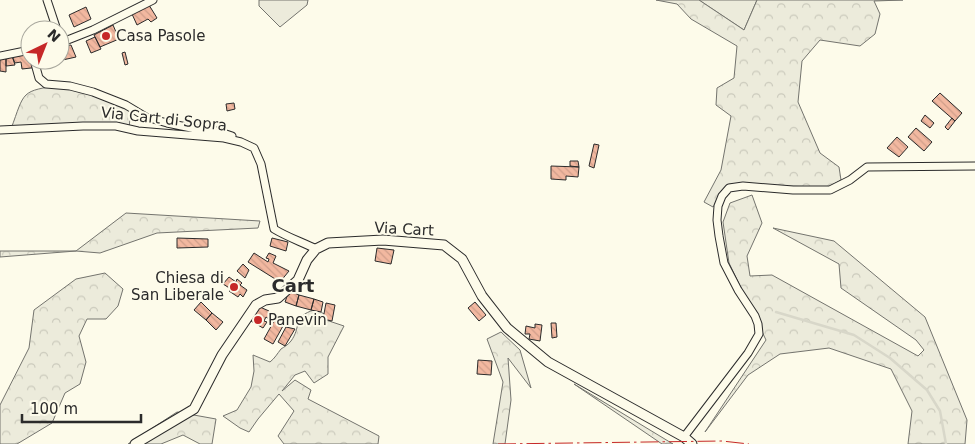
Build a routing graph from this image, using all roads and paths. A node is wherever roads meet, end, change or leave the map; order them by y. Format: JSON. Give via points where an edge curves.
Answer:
{"nodes":[{"id":1,"x":47,"y":0,"type":"edge"},
{"id":2,"x":153,"y":0,"type":"edge"},
{"id":3,"x":54,"y":20,"type":"edge"},
{"id":4,"x":70,"y":38,"type":"edge"},
{"id":5,"x":20,"y":52,"type":"edge"},
{"id":6,"x":0,"y":56,"type":"edge"},
{"id":7,"x":37,"y":70,"type":"edge"},
{"id":8,"x":0,"y":130,"type":"edge"},
{"id":9,"x":254,"y":148,"type":"junction"},
{"id":10,"x":975,"y":166,"type":"edge"},
{"id":11,"x":316,"y":249,"type":"junction"},
{"id":12,"x":684,"y":438,"type":"junction"},
{"id":13,"x":135,"y":444,"type":"edge"},
{"id":14,"x":692,"y":444,"type":"edge"}],
"edges":[{"from":1,"to":3,"type":"street"},
{"from":2,"to":4,"type":"street"},
{"from":5,"to":6,"type":"street"},
{"from":7,"to":9,"type":"street","via":[[39,78],[46,84],[93,92],[146,117],[217,131],[245,141]]},
{"from":8,"to":9,"type":"street","name":"Via Cart di Sopra","via":[[116,126],[138,132],[224,138]]},
{"from":9,"to":11,"type":"street","via":[[261,164],[274,229]]},
{"from":10,"to":12,"type":"street","via":[[867,167],[830,190],[729,188],[718,206],[717,220],[724,263],[755,316],[759,334]]},
{"from":11,"to":12,"type":"street","name":"Via Cart","via":[[328,243],[383,240],[444,245],[462,259],[482,296],[507,328],[548,362]]},
{"from":11,"to":13,"type":"street","via":[[298,280],[278,298],[256,305],[222,355],[194,409]]},
{"from":12,"to":14,"type":"street","name":"Via Cart"}]}
